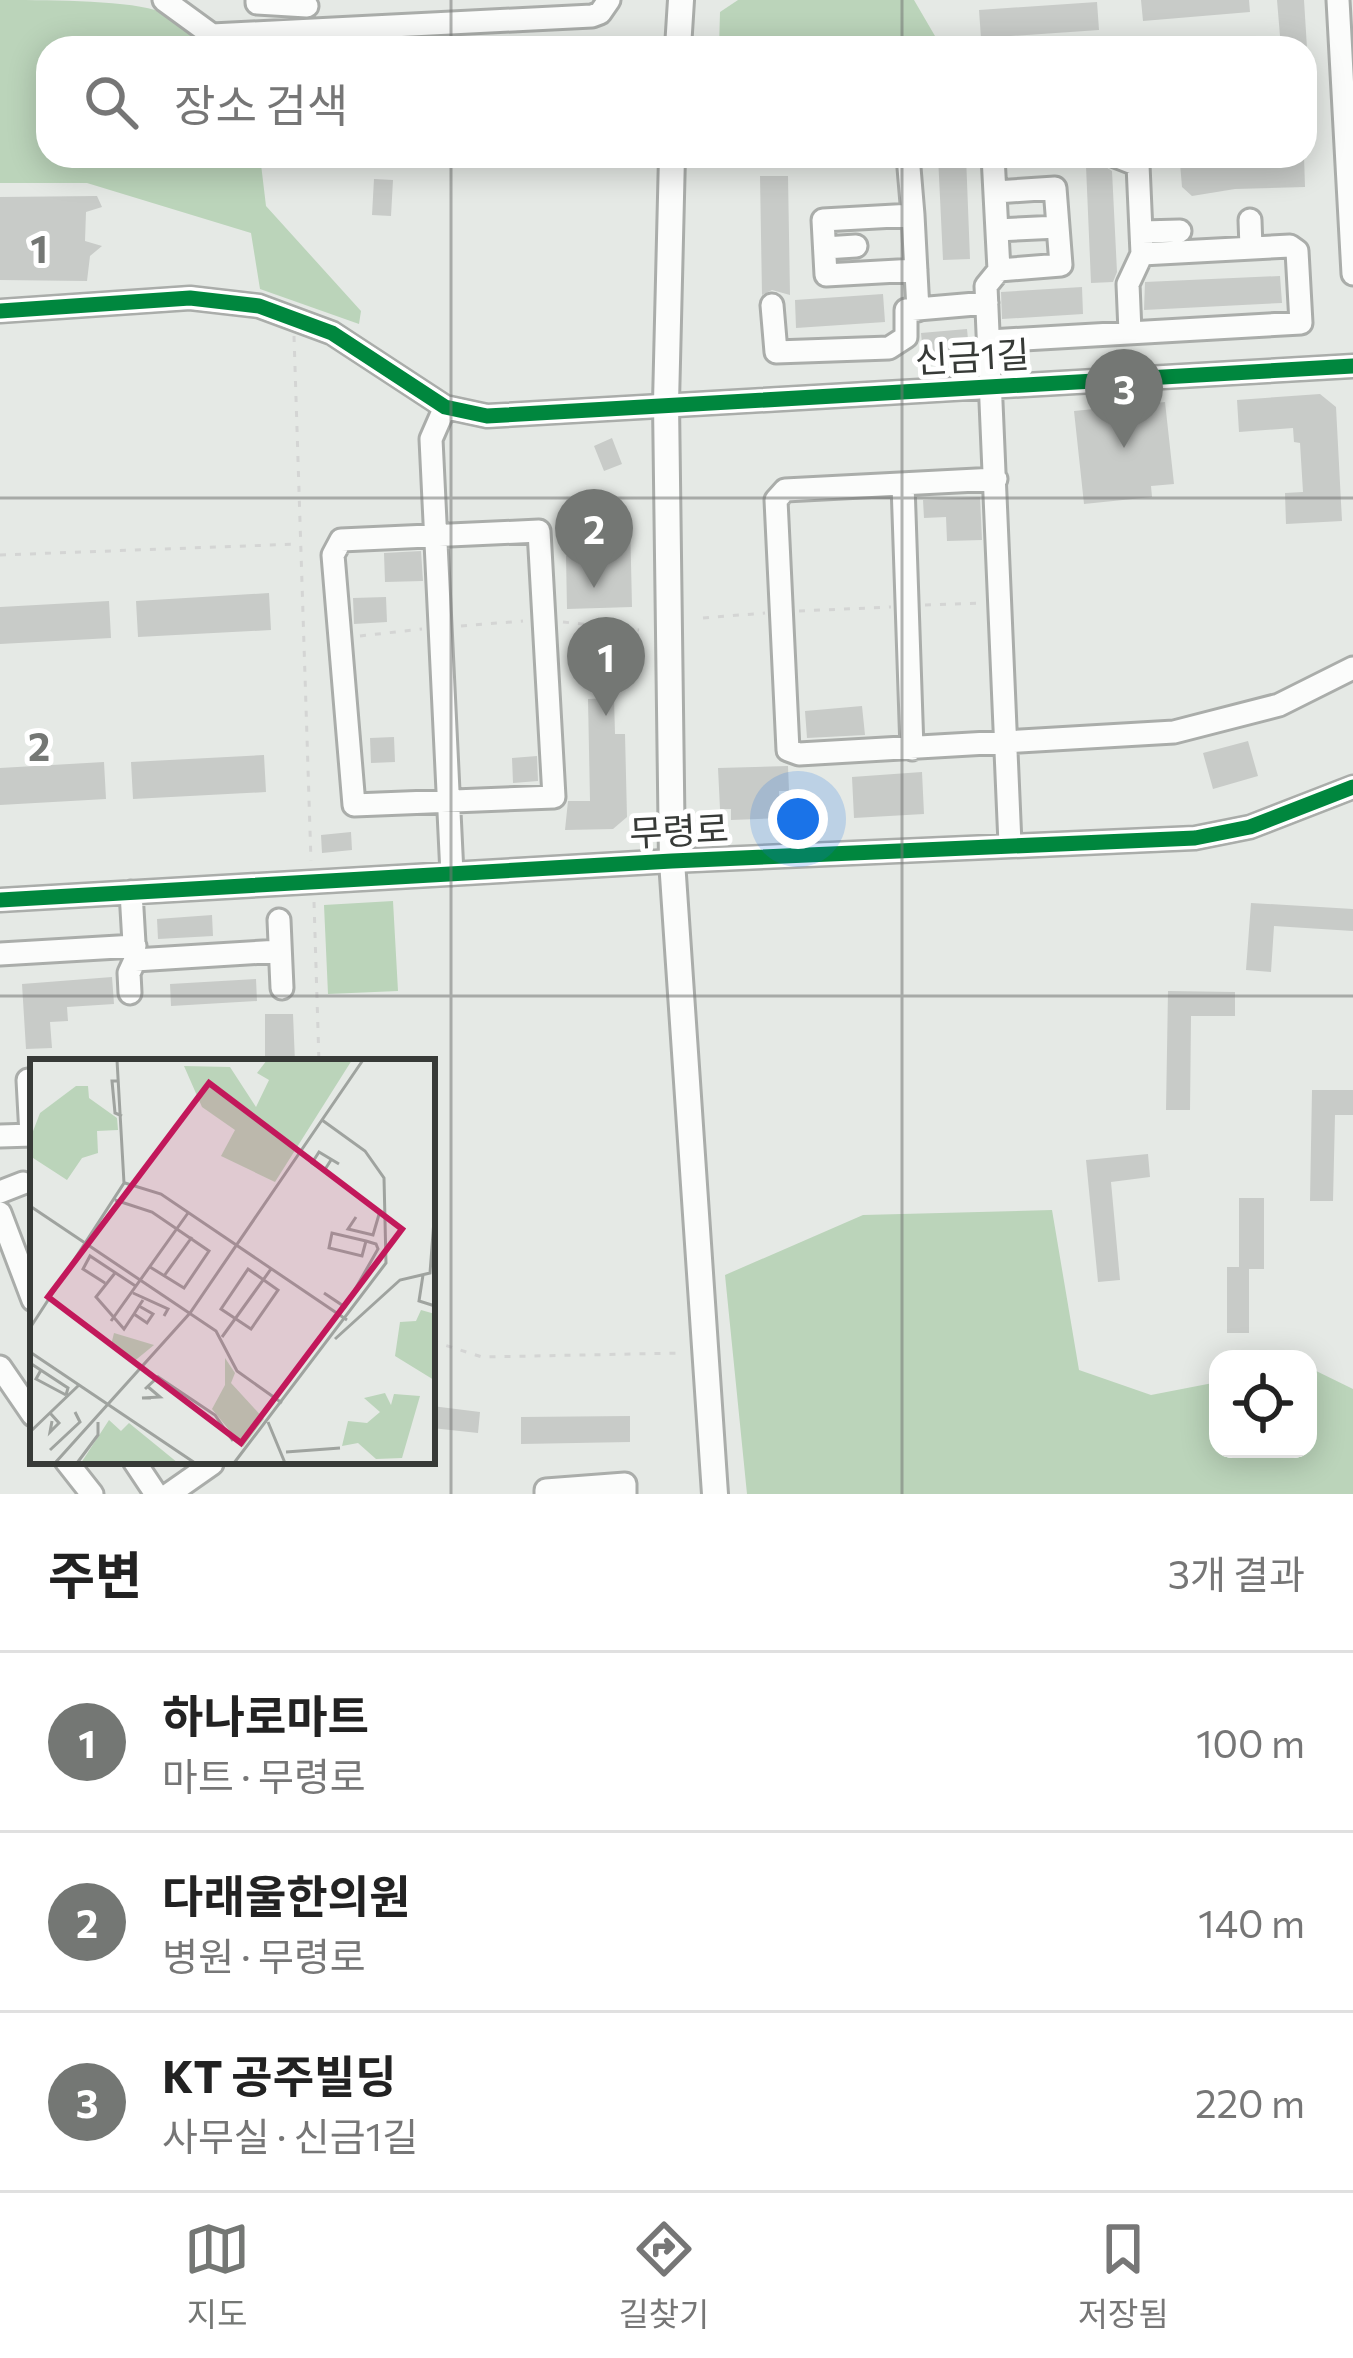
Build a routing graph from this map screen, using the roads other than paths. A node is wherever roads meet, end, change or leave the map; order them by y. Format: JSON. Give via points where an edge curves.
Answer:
{"nodes":[{"id":1,"x":164,"y":0,"type":"edge"},
{"id":2,"x":257,"y":0,"type":"edge"},
{"id":3,"x":609,"y":0,"type":"edge"},
{"id":4,"x":681,"y":0,"type":"edge"},
{"id":5,"x":1338,"y":0,"type":"edge"},
{"id":6,"x":307,"y":3,"type":"edge"},
{"id":7,"x":471,"y":11,"type":"edge"},
{"id":8,"x":307,"y":30,"type":"junction"},
{"id":9,"x":679,"y":36,"type":"edge"},
{"id":10,"x":672,"y":168,"type":"edge"},
{"id":11,"x":909,"y":168,"type":"edge"},
{"id":12,"x":994,"y":168,"type":"edge"},
{"id":13,"x":1138,"y":168,"type":"edge"},
{"id":14,"x":996,"y":192,"type":"junction"},
{"id":15,"x":913,"y":214,"type":"junction"},
{"id":16,"x":1250,"y":220,"type":"dead end"},
{"id":17,"x":1288,"y":221,"type":"dead end"},
{"id":18,"x":1058,"y":227,"type":"junction"},
{"id":19,"x":997,"y":230,"type":"junction"},
{"id":20,"x":1180,"y":231,"type":"dead end"},
{"id":21,"x":1142,"y":243,"type":"junction"},
{"id":22,"x":856,"y":246,"type":"dead end"},
{"id":23,"x":1290,"y":246,"type":"junction"},
{"id":24,"x":825,"y":248,"type":"junction"},
{"id":25,"x":1251,"y":248,"type":"junction"},
{"id":26,"x":916,"y":270,"type":"junction"},
{"id":27,"x":999,"y":270,"type":"junction"},
{"id":28,"x":1353,"y":274,"type":"edge"},
{"id":29,"x":987,"y":302,"type":"junction"},
{"id":30,"x":772,"y":305,"type":"dead end"},
{"id":31,"x":918,"y":310,"type":"junction"},
{"id":32,"x":0,"y":311,"type":"edge"},
{"id":33,"x":1130,"y":332,"type":"junction"},
{"id":34,"x":990,"y":341,"type":"junction"},
{"id":35,"x":1353,"y":366,"type":"edge"},
{"id":36,"x":993,"y":386,"type":"junction"},
{"id":37,"x":665,"y":403,"type":"junction"},
{"id":38,"x":445,"y":407,"type":"junction"},
{"id":39,"x":996,"y":479,"type":"junction"},
{"id":40,"x":903,"y":484,"type":"junction"},
{"id":41,"x":434,"y":536,"type":"junction"},
{"id":42,"x":1353,"y":668,"type":"edge"},
{"id":43,"x":1006,"y":743,"type":"junction"},
{"id":44,"x":912,"y":749,"type":"junction"},
{"id":45,"x":1353,"y":787,"type":"edge"},
{"id":46,"x":448,"y":801,"type":"junction"},
{"id":47,"x":1010,"y":844,"type":"junction"},
{"id":48,"x":672,"y":860,"type":"junction"},
{"id":49,"x":452,"y":874,"type":"junction"},
{"id":50,"x":130,"y":892,"type":"junction"},
{"id":51,"x":0,"y":901,"type":"edge"},
{"id":52,"x":279,"y":920,"type":"dead end"},
{"id":53,"x":280,"y":951,"type":"junction"},
{"id":54,"x":135,"y":953,"type":"junction"},
{"id":55,"x":0,"y":954,"type":"edge"},
{"id":56,"x":282,"y":988,"type":"dead end"},
{"id":57,"x":130,"y":993,"type":"dead end"},
{"id":58,"x":30,"y":1135,"type":"edge"},
{"id":59,"x":0,"y":1136,"type":"edge"},
{"id":60,"x":23,"y":1183,"type":"dead end"},
{"id":61,"x":0,"y":1192,"type":"edge"},
{"id":62,"x":0,"y":1213,"type":"edge"},
{"id":63,"x":30,"y":1292,"type":"edge"},
{"id":64,"x":0,"y":1367,"type":"edge"},
{"id":65,"x":30,"y":1411,"type":"edge"},
{"id":66,"x":68,"y":1464,"type":"edge"},
{"id":67,"x":136,"y":1464,"type":"edge"},
{"id":68,"x":211,"y":1464,"type":"edge"},
{"id":69,"x":586,"y":1491,"type":"edge"},
{"id":70,"x":92,"y":1494,"type":"edge"},
{"id":71,"x":156,"y":1494,"type":"edge"},
{"id":72,"x":169,"y":1494,"type":"edge"},
{"id":73,"x":546,"y":1494,"type":"edge"},
{"id":74,"x":626,"y":1494,"type":"edge"},
{"id":75,"x":715,"y":1494,"type":"edge"}],
"edges":[{"from":1,"to":8,"type":"street","via":[[212,34]]},
{"from":2,"to":6,"type":"street"},
{"from":3,"to":7,"type":"street","via":[[592,16]]},
{"from":4,"to":9,"type":"main road"},
{"from":5,"to":28,"type":"street"},
{"from":6,"to":8,"type":"street"},
{"from":7,"to":8,"type":"street"},
{"from":10,"to":37,"type":"main road","name":"무령로"},
{"from":11,"to":15,"type":"street"},
{"from":12,"to":14,"type":"street"},
{"from":13,"to":21,"type":"street"},
{"from":14,"to":18,"type":"street","via":[[1055,188]]},
{"from":14,"to":19,"type":"street"},
{"from":15,"to":24,"type":"street","via":[[823,220]]},
{"from":15,"to":26,"type":"street"},
{"from":16,"to":25,"type":"street"},
{"from":17,"to":23,"type":"street"},
{"from":18,"to":19,"type":"street"},
{"from":18,"to":27,"type":"street","via":[[1061,265]]},
{"from":19,"to":27,"type":"street"},
{"from":20,"to":21,"type":"street"},
{"from":21,"to":25,"type":"street"},
{"from":21,"to":33,"type":"street","via":[[1128,284]]},
{"from":22,"to":24,"type":"street"},
{"from":23,"to":25,"type":"street"},
{"from":23,"to":33,"type":"street","via":[[1297,251],[1301,323]]},
{"from":24,"to":26,"type":"street","via":[[826,275]]},
{"from":26,"to":31,"type":"street"},
{"from":27,"to":29,"type":"street","via":[[986,286]]},
{"from":29,"to":31,"type":"street"},
{"from":29,"to":34,"type":"street"},
{"from":30,"to":31,"type":"street","via":[[776,352],[889,348],[906,337],[906,310]]},
{"from":32,"to":38,"type":"street","via":[[190,298],[259,306],[332,333]]},
{"from":33,"to":34,"type":"street"},
{"from":34,"to":36,"type":"street"},
{"from":35,"to":36,"type":"street","name":"신금1길"},
{"from":36,"to":37,"type":"street","name":"신금1길"},
{"from":36,"to":39,"type":"street"},
{"from":37,"to":38,"type":"street","via":[[551,415]]},
{"from":37,"to":48,"type":"main road","name":"무령로"},
{"from":38,"to":41,"type":"street","via":[[431,439]]},
{"from":39,"to":40,"type":"street"},
{"from":39,"to":43,"type":"street"},
{"from":40,"to":44,"type":"street"},
{"from":40,"to":44,"type":"street","via":[[785,490],[776,500],[788,750]]},
{"from":41,"to":46,"type":"street"},
{"from":41,"to":46,"type":"street","via":[[341,540],[333,555],[354,805]]},
{"from":41,"to":46,"type":"street","via":[[539,531],[546,620],[554,797]]},
{"from":42,"to":43,"type":"street","via":[[1279,705],[1215,724]]},
{"from":43,"to":44,"type":"street"},
{"from":43,"to":47,"type":"street"},
{"from":45,"to":47,"type":"street","name":"무령로","via":[[1250,827],[1195,838]]},
{"from":46,"to":49,"type":"street"},
{"from":47,"to":48,"type":"street","name":"무령로"},
{"from":48,"to":49,"type":"street","name":"무령로"},
{"from":48,"to":75,"type":"main road","name":"무령로"},
{"from":49,"to":50,"type":"street","name":"무령로"},
{"from":50,"to":51,"type":"street","name":"무령로"},
{"from":50,"to":54,"type":"street"},
{"from":52,"to":53,"type":"street"},
{"from":53,"to":54,"type":"street"},
{"from":53,"to":56,"type":"street"},
{"from":54,"to":55,"type":"street"},
{"from":54,"to":57,"type":"street"},
{"from":58,"to":59,"type":"street"},
{"from":60,"to":61,"type":"street"},
{"from":62,"to":63,"type":"street"},
{"from":64,"to":65,"type":"street"},
{"from":66,"to":70,"type":"street"},
{"from":67,"to":71,"type":"street"},
{"from":68,"to":72,"type":"street"},
{"from":69,"to":73,"type":"street"},
{"from":69,"to":74,"type":"street","via":[[625,1484]]}]}
